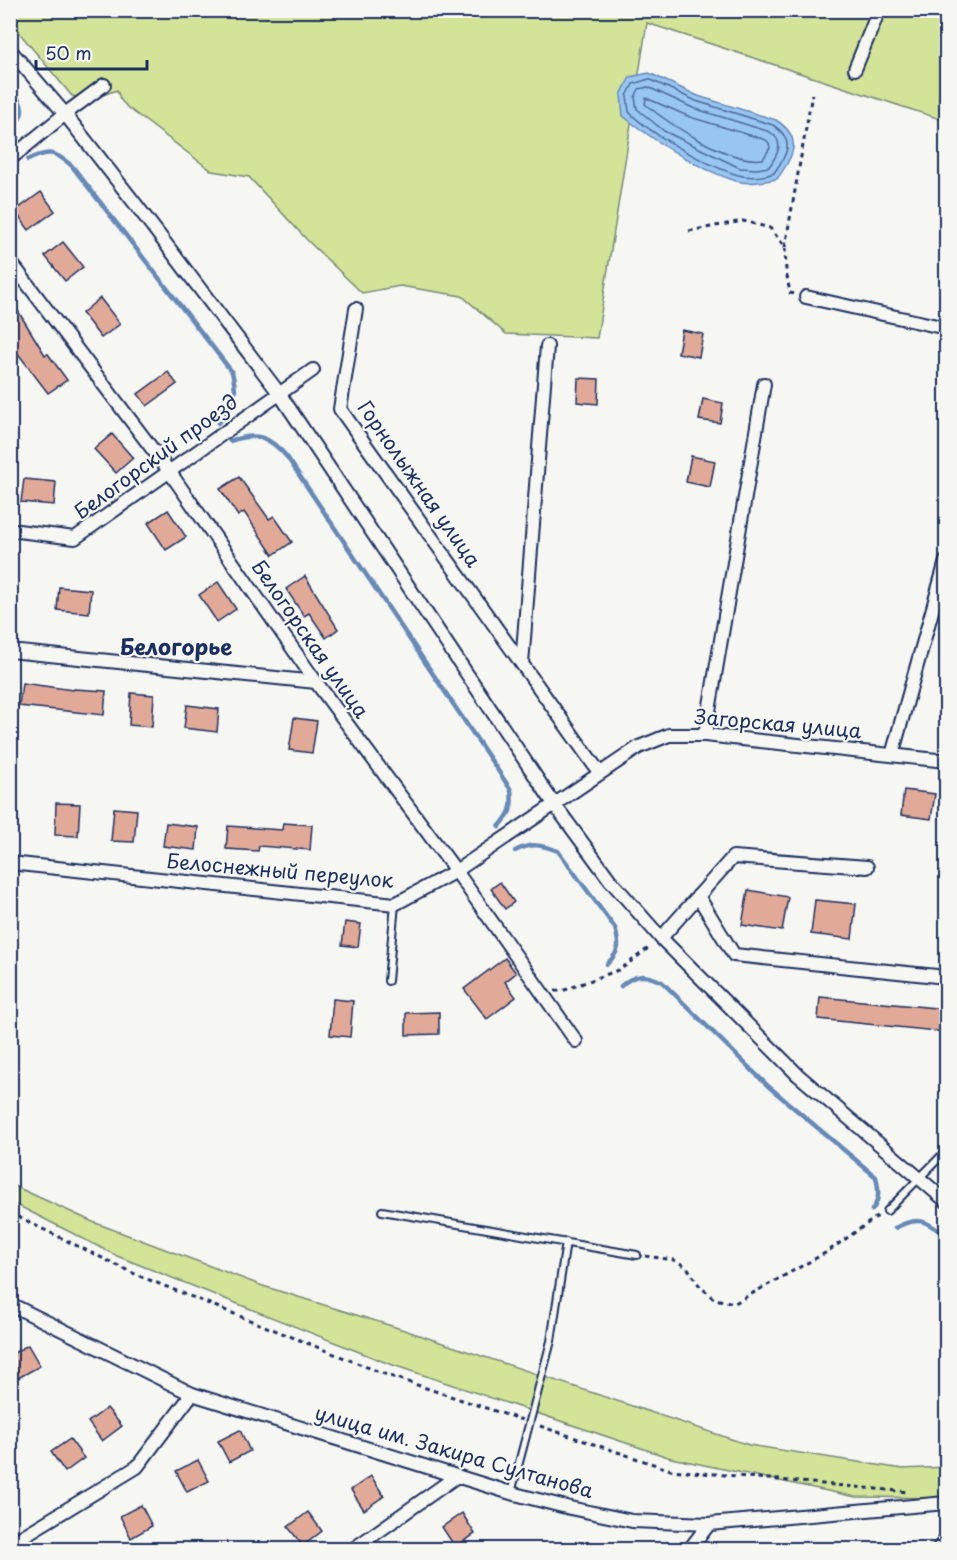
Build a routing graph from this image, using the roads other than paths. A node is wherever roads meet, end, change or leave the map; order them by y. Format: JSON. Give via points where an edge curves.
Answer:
{"nodes":[{"id":1,"x":879,"y":10,"type":"edge"},
{"id":2,"x":10,"y":50,"type":"edge"},
{"id":3,"x":855,"y":69,"type":"dead end"},
{"id":4,"x":104,"y":85,"type":"dead end"},
{"id":5,"x":65,"y":114,"type":"junction"},
{"id":6,"x":10,"y":159,"type":"edge"},
{"id":7,"x":10,"y":261,"type":"edge"},
{"id":8,"x":806,"y":297,"type":"road end"},
{"id":9,"x":356,"y":309,"type":"dead end"},
{"id":10,"x":946,"y":328,"type":"edge"},
{"id":11,"x":547,"y":346,"type":"dead end"},
{"id":12,"x":313,"y":370,"type":"dead end"},
{"id":13,"x":764,"y":384,"type":"dead end"},
{"id":14,"x":279,"y":393,"type":"junction"},
{"id":15,"x":169,"y":471,"type":"junction"},
{"id":16,"x":10,"y":530,"type":"edge"},
{"id":17,"x":946,"y":561,"type":"edge"},
{"id":18,"x":10,"y":651,"type":"edge"},
{"id":19,"x":522,"y":664,"type":"junction"},
{"id":20,"x":316,"y":682,"type":"junction"},
{"id":21,"x":705,"y":735,"type":"junction"},
{"id":22,"x":892,"y":755,"type":"junction"},
{"id":23,"x":946,"y":761,"type":"edge"},
{"id":24,"x":599,"y":772,"type":"junction"},
{"id":25,"x":554,"y":804,"type":"junction"},
{"id":26,"x":10,"y":862,"type":"edge"},
{"id":27,"x":867,"y":867,"type":"dead end"},
{"id":28,"x":456,"y":870,"type":"junction"},
{"id":29,"x":698,"y":896,"type":"junction"},
{"id":30,"x":395,"y":904,"type":"junction"},
{"id":31,"x":662,"y":938,"type":"junction"},
{"id":32,"x":946,"y":977,"type":"edge"},
{"id":33,"x":388,"y":981,"type":"dead end"},
{"id":34,"x":576,"y":1041,"type":"dead end"},
{"id":35,"x":946,"y":1151,"type":"edge"},
{"id":36,"x":920,"y":1180,"type":"junction"},
{"id":37,"x":946,"y":1201,"type":"edge"},
{"id":38,"x":382,"y":1211,"type":"dead end"},
{"id":39,"x":887,"y":1211,"type":"road end"},
{"id":40,"x":566,"y":1242,"type":"junction"},
{"id":41,"x":637,"y":1255,"type":"road end"},
{"id":42,"x":11,"y":1304,"type":"edge"},
{"id":43,"x":192,"y":1394,"type":"junction"},
{"id":44,"x":457,"y":1476,"type":"junction"},
{"id":45,"x":511,"y":1493,"type":"junction"},
{"id":46,"x":946,"y":1503,"type":"edge"},
{"id":47,"x":709,"y":1524,"type":"junction"},
{"id":48,"x":946,"y":1540,"type":"edge"},
{"id":49,"x":10,"y":1544,"type":"edge"},
{"id":50,"x":352,"y":1550,"type":"edge"},
{"id":51,"x":689,"y":1550,"type":"edge"},
{"id":52,"x":937,"y":1550,"type":"edge"}],
"edges":[{"from":1,"to":3,"type":"street"},
{"from":2,"to":5,"type":"street"},
{"from":4,"to":5,"type":"street"},
{"from":5,"to":6,"type":"street"},
{"from":5,"to":14,"type":"street"},
{"from":7,"to":15,"type":"street","name":"Белогорская улица"},
{"from":8,"to":10,"type":"street"},
{"from":9,"to":19,"type":"street","name":"Горнолыжная улица","via":[[340,409]]},
{"from":11,"to":19,"type":"street"},
{"from":12,"to":14,"type":"street","name":"Белогорский проезд"},
{"from":13,"to":21,"type":"street"},
{"from":14,"to":15,"type":"street","name":"Белогорский проезд"},
{"from":14,"to":25,"type":"street"},
{"from":15,"to":16,"type":"street","name":"Белогорский проезд","via":[[75,538]]},
{"from":15,"to":20,"type":"street","name":"Белогорская улица"},
{"from":17,"to":22,"type":"street"},
{"from":18,"to":20,"type":"street"},
{"from":19,"to":24,"type":"street","name":"Горнолыжная улица"},
{"from":20,"to":28,"type":"street","name":"Белогорская улица"},
{"from":21,"to":22,"type":"street","name":"Загорская улица"},
{"from":21,"to":24,"type":"street","name":"Загорская улица","via":[[669,735],[639,747]]},
{"from":22,"to":23,"type":"street","name":"Загорская улица"},
{"from":24,"to":25,"type":"street","name":"Загорская улица"},
{"from":25,"to":28,"type":"street","name":"Белоснежный переулок"},
{"from":25,"to":31,"type":"street","via":[[610,880]]},
{"from":26,"to":30,"type":"street","name":"Белоснежный переулок"},
{"from":27,"to":29,"type":"street","via":[[733,857]]},
{"from":28,"to":30,"type":"street","name":"Белоснежный переулок"},
{"from":28,"to":34,"type":"street","name":"Белогорская улица"},
{"from":29,"to":31,"type":"street"},
{"from":29,"to":32,"type":"street","via":[[734,955]]},
{"from":30,"to":33,"type":"lane"},
{"from":31,"to":36,"type":"street","via":[[798,1075]]},
{"from":35,"to":36,"type":"lane"},
{"from":36,"to":37,"type":"street"},
{"from":36,"to":39,"type":"lane"},
{"from":38,"to":40,"type":"lane"},
{"from":40,"to":41,"type":"lane"},
{"from":40,"to":45,"type":"lane","via":[[551,1341]]},
{"from":42,"to":43,"type":"street","name":"улица им. Закира Султанова"},
{"from":43,"to":44,"type":"street","name":"улица им. Закира Султанова"},
{"from":43,"to":49,"type":"street","via":[[136,1467]]},
{"from":44,"to":45,"type":"street","name":"улица им. Закира Султанова"},
{"from":44,"to":50,"type":"street"},
{"from":45,"to":47,"type":"street","name":"улица им. Закира Султанова","via":[[632,1521]]},
{"from":46,"to":47,"type":"street","name":"улица им. Закира Султанова"},
{"from":47,"to":51,"type":"street"},
{"from":48,"to":52,"type":"street"}]}
